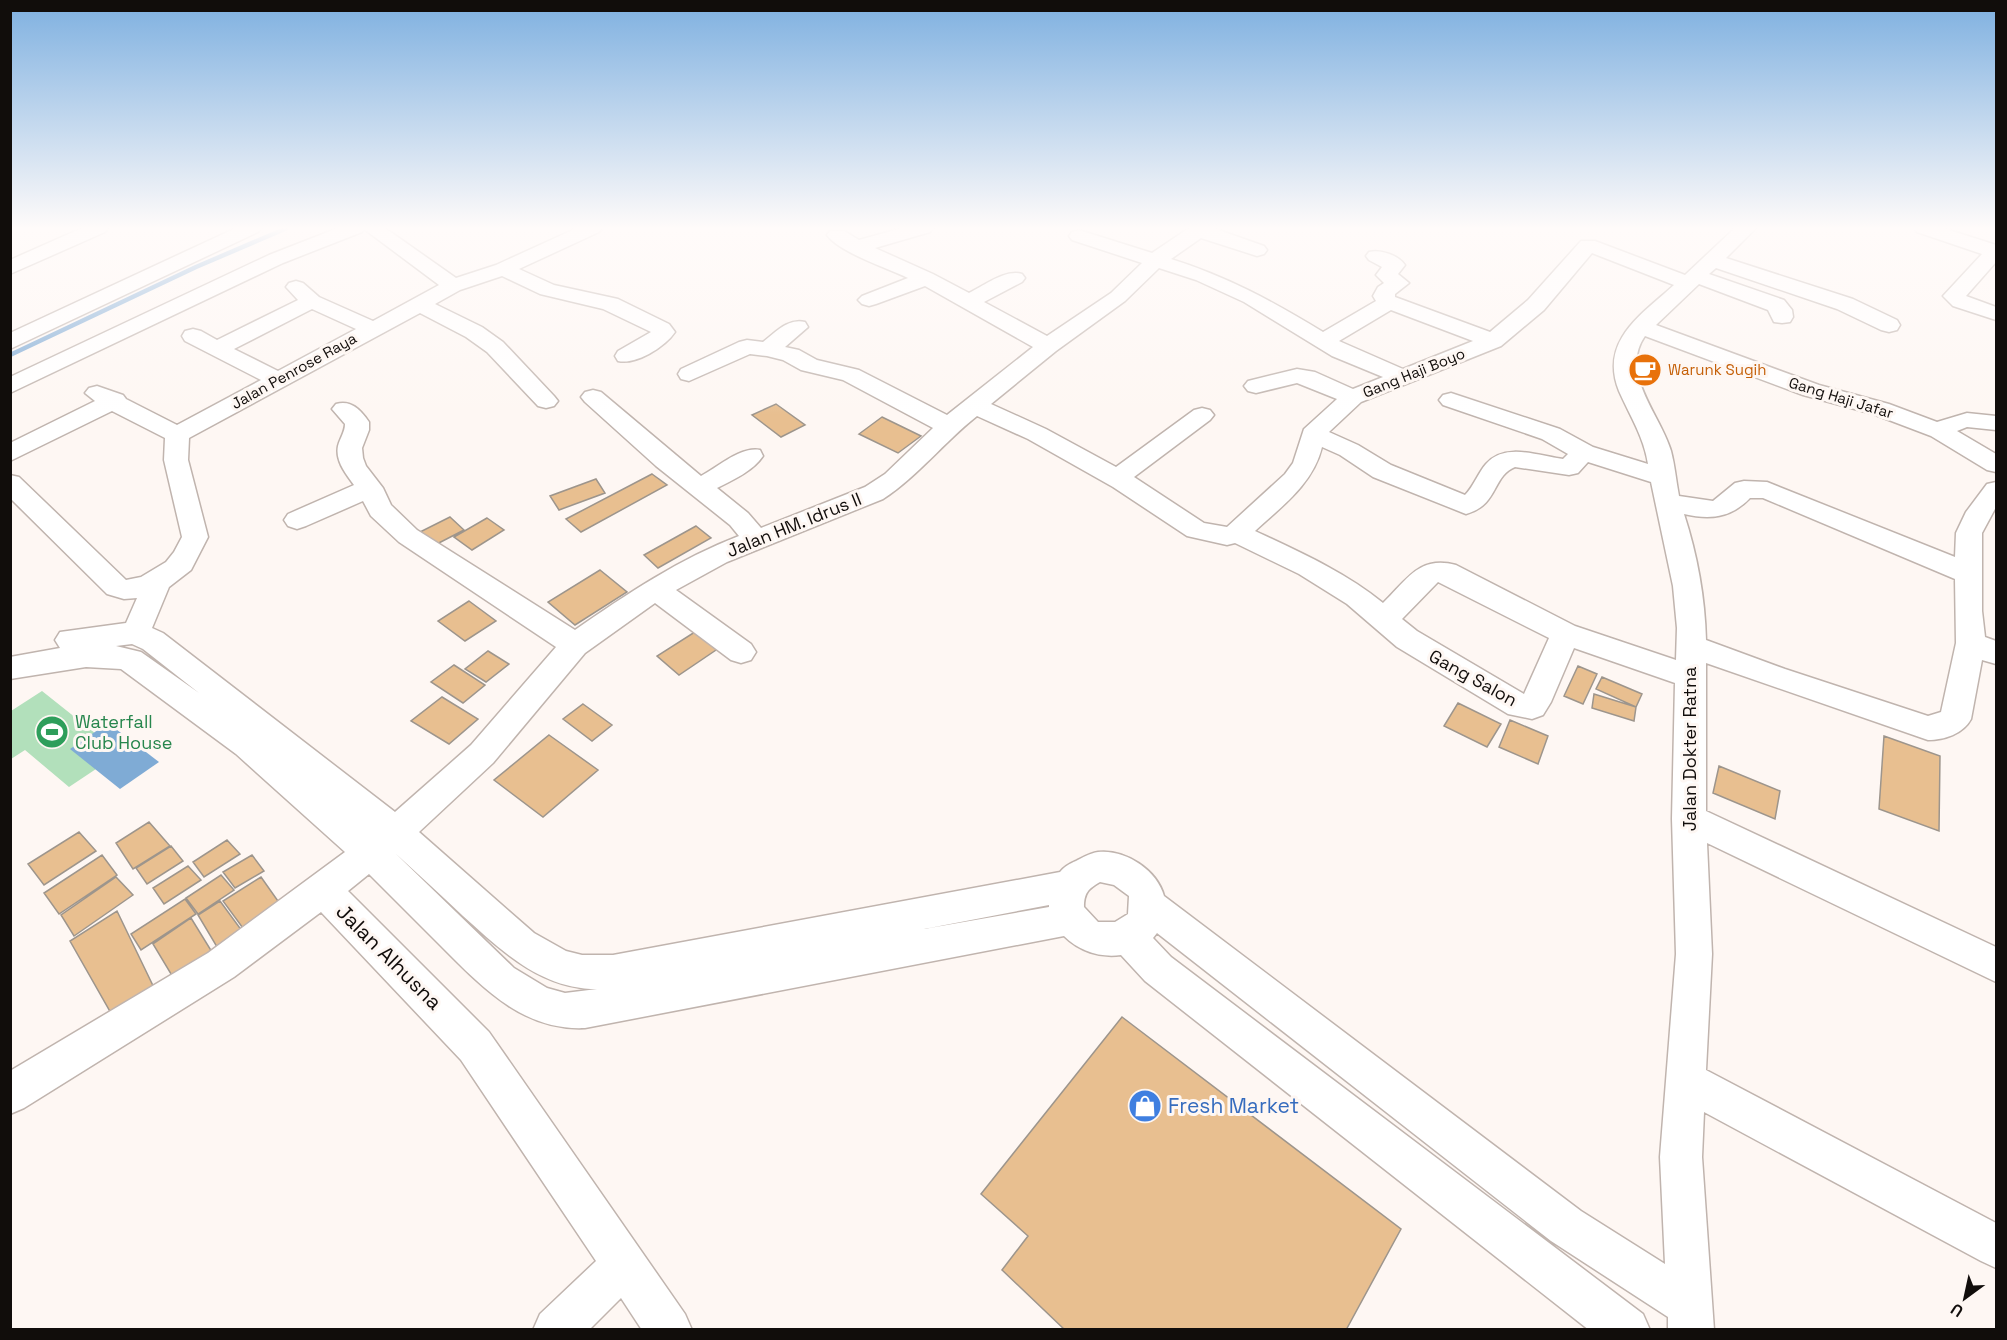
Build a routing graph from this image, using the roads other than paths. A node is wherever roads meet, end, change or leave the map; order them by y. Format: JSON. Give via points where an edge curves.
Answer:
{"nodes":[{"id":1,"x":118,"y":291,"type":"edge"},
{"id":2,"x":210,"y":291,"type":"edge"},
{"id":3,"x":444,"y":291,"type":"edge"},
{"id":4,"x":549,"y":291,"type":"edge"},
{"id":5,"x":894,"y":291,"type":"edge"},
{"id":6,"x":948,"y":291,"type":"edge"},
{"id":7,"x":990,"y":291,"type":"edge"},
{"id":8,"x":1125,"y":291,"type":"edge"},
{"id":9,"x":1235,"y":291,"type":"edge"},
{"id":10,"x":1386,"y":291,"type":"edge"},
{"id":11,"x":1549,"y":291,"type":"edge"},
{"id":12,"x":1680,"y":291,"type":"edge"},
{"id":13,"x":1741,"y":291,"type":"edge"},
{"id":14,"x":1782,"y":291,"type":"edge"},
{"id":15,"x":1959,"y":291,"type":"edge"},
{"id":16,"x":869,"y":300,"type":"dead end"},
{"id":17,"x":968,"y":302,"type":"junction"},
{"id":18,"x":1388,"y":302,"type":"junction"},
{"id":19,"x":419,"y":304,"type":"junction"},
{"id":20,"x":1996,"y":314,"type":"edge"},
{"id":21,"x":1782,"y":317,"type":"dead end"},
{"id":22,"x":1889,"y":325,"type":"dead end"},
{"id":23,"x":797,"y":327,"type":"dead end"},
{"id":24,"x":1641,"y":327,"type":"junction"},
{"id":25,"x":371,"y":328,"type":"junction"},
{"id":26,"x":194,"y":336,"type":"dead end"},
{"id":27,"x":1323,"y":341,"type":"junction"},
{"id":28,"x":1493,"y":341,"type":"junction"},
{"id":29,"x":10,"y":342,"type":"edge"},
{"id":30,"x":1048,"y":346,"type":"junction"},
{"id":31,"x":220,"y":348,"type":"junction"},
{"id":32,"x":768,"y":349,"type":"junction"},
{"id":33,"x":626,"y":356,"type":"dead end"},
{"id":34,"x":689,"y":374,"type":"dead end"},
{"id":35,"x":1401,"y":376,"type":"junction"},
{"id":36,"x":279,"y":381,"type":"junction"},
{"id":37,"x":10,"y":386,"type":"edge"},
{"id":38,"x":1256,"y":386,"type":"dead end"},
{"id":39,"x":593,"y":397,"type":"dead end"},
{"id":40,"x":1353,"y":397,"type":"junction"},
{"id":41,"x":1451,"y":400,"type":"dead end"},
{"id":42,"x":546,"y":401,"type":"dead end"},
{"id":43,"x":975,"y":406,"type":"junction"},
{"id":44,"x":344,"y":409,"type":"dead end"},
{"id":45,"x":1202,"y":415,"type":"dead end"},
{"id":46,"x":1996,"y":423,"type":"edge"},
{"id":47,"x":948,"y":426,"type":"junction"},
{"id":48,"x":1940,"y":431,"type":"junction"},
{"id":49,"x":177,"y":435,"type":"junction"},
{"id":50,"x":1313,"y":435,"type":"junction"},
{"id":51,"x":1584,"y":452,"type":"junction"},
{"id":52,"x":10,"y":453,"type":"edge"},
{"id":53,"x":752,"y":456,"type":"dead end"},
{"id":54,"x":1996,"y":464,"type":"edge"},
{"id":55,"x":1117,"y":478,"type":"junction"},
{"id":56,"x":10,"y":483,"type":"edge"},
{"id":57,"x":701,"y":486,"type":"junction"},
{"id":58,"x":370,"y":488,"type":"junction"},
{"id":59,"x":1665,"y":490,"type":"junction"},
{"id":60,"x":1996,"y":490,"type":"edge"},
{"id":61,"x":297,"y":520,"type":"dead end"},
{"id":62,"x":1237,"y":533,"type":"junction"},
{"id":63,"x":755,"y":538,"type":"junction"},
{"id":64,"x":1969,"y":574,"type":"junction"},
{"id":65,"x":146,"y":585,"type":"junction"},
{"id":66,"x":655,"y":589,"type":"junction"},
{"id":67,"x":1384,"y":620,"type":"junction"},
{"id":68,"x":123,"y":634,"type":"junction"},
{"id":69,"x":1565,"y":634,"type":"junction"},
{"id":70,"x":575,"y":645,"type":"junction"},
{"id":71,"x":1691,"y":646,"type":"junction"},
{"id":72,"x":10,"y":648,"type":"edge"},
{"id":73,"x":1984,"y":648,"type":"edge"},
{"id":74,"x":741,"y":652,"type":"dead end"},
{"id":75,"x":10,"y":668,"type":"edge"},
{"id":76,"x":1690,"y":676,"type":"junction"},
{"id":77,"x":1689,"y":819,"type":"junction"},
{"id":78,"x":383,"y":842,"type":"junction"},
{"id":79,"x":323,"y":891,"type":"junction"},
{"id":80,"x":1069,"y":903,"type":"junction"},
{"id":81,"x":1138,"y":921,"type":"junction"},
{"id":82,"x":1996,"y":965,"type":"edge"},
{"id":83,"x":1686,"y":1082,"type":"junction"},
{"id":84,"x":12,"y":1089,"type":"edge"},
{"id":85,"x":1996,"y":1246,"type":"edge"},
{"id":86,"x":623,"y":1265,"type":"junction"},
{"id":87,"x":1690,"y":1317,"type":"edge"},
{"id":88,"x":556,"y":1329,"type":"edge"},
{"id":89,"x":669,"y":1329,"type":"edge"},
{"id":90,"x":1627,"y":1329,"type":"edge"}],
"edges":[{"from":1,"to":29,"type":"street"},
{"from":2,"to":37,"type":"street"},
{"from":3,"to":19,"type":"street","name":"Jalan Penrose Raya"},
{"from":4,"to":33,"type":"street","via":[[610,304],[662,328],[662,335]]},
{"from":5,"to":16,"type":"street"},
{"from":6,"to":17,"type":"street"},
{"from":7,"to":17,"type":"street"},
{"from":8,"to":30,"type":"street","name":"Jalan HM. Idrus II"},
{"from":9,"to":27,"type":"street"},
{"from":10,"to":18,"type":"street"},
{"from":11,"to":28,"type":"street","name":"Gang Haji Boyo"},
{"from":12,"to":24,"type":"street","name":"Jalan Dokter Ratna"},
{"from":13,"to":21,"type":"street","via":[[1776,305],[1782,310]]},
{"from":14,"to":22,"type":"street","via":[[1845,304]]},
{"from":15,"to":20,"type":"street","via":[[1954,299]]},
{"from":17,"to":30,"type":"street"},
{"from":18,"to":27,"type":"street"},
{"from":18,"to":28,"type":"street"},
{"from":19,"to":25,"type":"street","name":"Jalan Penrose Raya"},
{"from":19,"to":42,"type":"street","via":[[495,347]]},
{"from":23,"to":32,"type":"street"},
{"from":24,"to":48,"type":"street","name":"Gang Haji Jafar","via":[[1811,390],[1881,408]]},
{"from":24,"to":59,"type":"street","name":"Jalan Dokter Ratna","via":[[1627,346],[1624,371],[1659,452]]},
{"from":25,"to":31,"type":"street","via":[[304,294]]},
{"from":25,"to":36,"type":"street","name":"Jalan Penrose Raya"},
{"from":26,"to":31,"type":"street"},
{"from":27,"to":35,"type":"street"},
{"from":28,"to":35,"type":"street","name":"Gang Haji Boyo"},
{"from":30,"to":43,"type":"street","name":"Jalan HM. Idrus II"},
{"from":31,"to":36,"type":"street"},
{"from":32,"to":34,"type":"street","via":[[747,347]]},
{"from":32,"to":47,"type":"street","via":[[809,365],[851,375]]},
{"from":35,"to":40,"type":"street","name":"Gang Haji Boyo"},
{"from":36,"to":49,"type":"street","name":"Jalan Penrose Raya"},
{"from":38,"to":40,"type":"street","via":[[1307,377]]},
{"from":39,"to":57,"type":"street"},
{"from":40,"to":50,"type":"street","name":"Gang Haji Boyo"},
{"from":41,"to":51,"type":"street","via":[[1551,434]]},
{"from":43,"to":47,"type":"street","name":"Jalan HM. Idrus II"},
{"from":43,"to":55,"type":"street","via":[[1037,434]]},
{"from":44,"to":58,"type":"street","via":[[357,422],[350,448],[354,468]]},
{"from":45,"to":55,"type":"street"},
{"from":46,"to":48,"type":"street","via":[[1963,419]]},
{"from":47,"to":63,"type":"street","name":"Jalan HM. Idrus II","via":[[894,480],[874,493]]},
{"from":48,"to":54,"type":"street","name":"Gang Haji Jafar"},
{"from":49,"to":52,"type":"street","via":[[106,396]]},
{"from":49,"to":65,"type":"street","via":[[176,460],[195,537],[182,563]]},
{"from":50,"to":51,"type":"street","via":[[1349,450],[1382,471],[1466,505],[1476,499],[1490,475],[1508,460],[1569,467]]},
{"from":50,"to":62,"type":"street","name":"Gang Haji Boyo","via":[[1301,471]]},
{"from":51,"to":59,"type":"street"},
{"from":53,"to":57,"type":"street"},
{"from":55,"to":62,"type":"street","via":[[1196,530],[1227,536]]},
{"from":56,"to":65,"type":"street","via":[[117,587],[123,591]]},
{"from":57,"to":63,"type":"street","via":[[740,519]]},
{"from":58,"to":61,"type":"street"},
{"from":58,"to":70,"type":"street","via":[[380,510],[408,536]]},
{"from":59,"to":64,"type":"street","via":[[1718,510],[1729,505],[1744,489],[1767,490]]},
{"from":59,"to":71,"type":"street","name":"Jalan Dokter Ratna","via":[[1688,586]]},
{"from":60,"to":64,"type":"street","via":[[1969,533]]},
{"from":62,"to":67,"type":"street","name":"Gang Salon","via":[[1309,567],[1357,597]]},
{"from":63,"to":66,"type":"street","name":"Jalan HM. Idrus II"},
{"from":64,"to":73,"type":"street","via":[[1968,635]]},
{"from":65,"to":68,"type":"street"},
{"from":66,"to":70,"type":"street","name":"Jalan HM. Idrus II"},
{"from":66,"to":74,"type":"street"},
{"from":67,"to":69,"type":"street","via":[[1431,572],[1446,572]]},
{"from":67,"to":69,"type":"street","name":"Gang Salon","via":[[1438,659],[1519,706],[1532,707]]},
{"from":68,"to":72,"type":"street"},
{"from":68,"to":78,"type":"street","via":[[153,641]]},
{"from":69,"to":76,"type":"street"},
{"from":70,"to":78,"type":"street","name":"Jalan HM. Idrus II","via":[[482,754]]},
{"from":71,"to":73,"type":"street","via":[[1928,729],[1955,719]]},
{"from":71,"to":76,"type":"street","name":"Jalan Dokter Ratna"},
{"from":75,"to":78,"type":"street","via":[[81,657],[130,660]]},
{"from":76,"to":77,"type":"street","name":"Jalan Dokter Ratna"},
{"from":77,"to":82,"type":"street"},
{"from":77,"to":83,"type":"street","name":"Jalan Dokter Ratna","via":[[1694,954]]},
{"from":78,"to":79,"type":"street","name":"Jalan HM. Idrus II"},
{"from":78,"to":80,"type":"street","via":[[501,980],[539,1004],[565,1011],[585,1010]]},
{"from":79,"to":84,"type":"street","name":"Jalan Alhusna","via":[[221,965]]},
{"from":79,"to":86,"type":"street","name":"Jalan Alhusna","via":[[475,1046]]},
{"from":80,"to":81,"type":"street","via":[[1081,931],[1096,939],[1118,940]]},
{"from":80,"to":81,"type":"street","via":[[1086,871],[1097,867],[1121,870],[1132,876],[1146,894]]},
{"from":81,"to":87,"type":"street"},
{"from":81,"to":90,"type":"street","via":[[1158,969]]},
{"from":83,"to":85,"type":"street"},
{"from":83,"to":87,"type":"street","name":"Jalan Dokter Ratna","via":[[1681,1157]]},
{"from":86,"to":88,"type":"street"},
{"from":86,"to":89,"type":"street","name":"Jalan Alhusna"}]}
